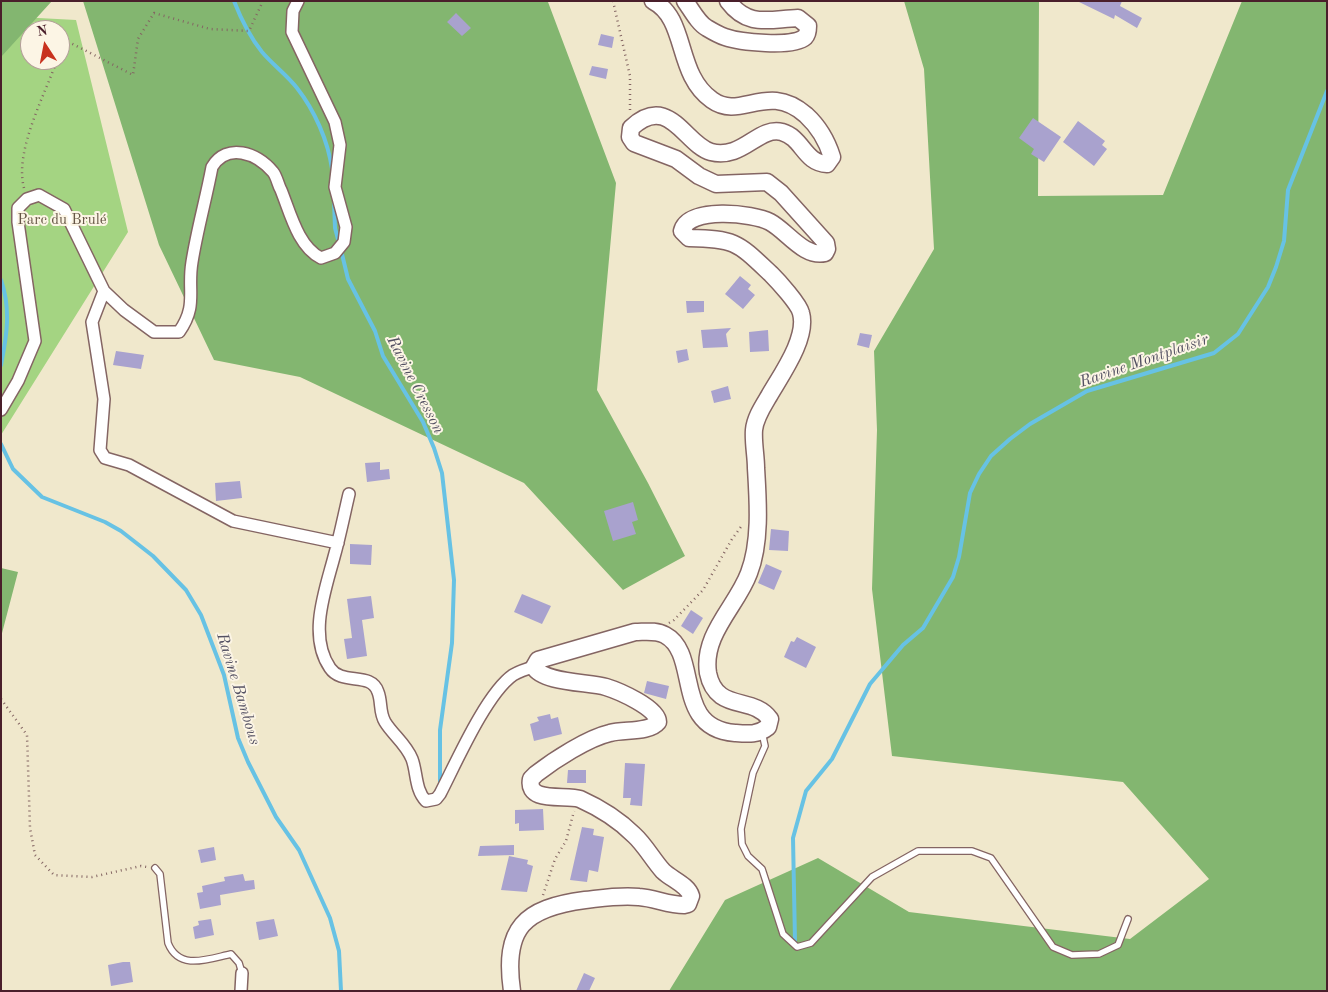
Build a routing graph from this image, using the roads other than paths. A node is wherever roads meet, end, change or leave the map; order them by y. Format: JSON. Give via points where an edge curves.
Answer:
{"nodes":[{"id":1,"x":298,"y":1,"type":"edge"},
{"id":2,"x":653,"y":1,"type":"edge"},
{"id":3,"x":685,"y":1,"type":"edge"},
{"id":4,"x":728,"y":1,"type":"edge"},
{"id":5,"x":104,"y":291,"type":"junction"},
{"id":6,"x":1,"y":410,"type":"edge"},
{"id":7,"x":350,"y":494,"type":"dead end"},
{"id":8,"x":338,"y":544,"type":"junction"},
{"id":9,"x":534,"y":668,"type":"junction"},
{"id":10,"x":762,"y":732,"type":"junction"},
{"id":11,"x":155,"y":868,"type":"dead end"},
{"id":12,"x":1128,"y":919,"type":"dead end"},
{"id":13,"x":242,"y":973,"type":"joint"},
{"id":14,"x":241,"y":991,"type":"edge"},
{"id":15,"x":512,"y":991,"type":"edge"}],
"edges":[{"from":1,"to":5,"type":"street","via":[[293,10],[292,32],[334,122],[340,145],[335,187],[346,228],[344,242],[335,254],[321,258],[311,253],[274,173],[259,160],[238,151],[226,153],[218,157],[212,167],[191,263],[192,299],[188,319],[179,332],[154,332]]},
{"from":2,"to":10,"type":"main road","via":[[665,7],[685,64],[695,83],[712,101],[725,106],[739,106],[774,99],[794,105],[812,120],[832,156],[827,164],[817,163],[808,158],[796,140],[784,132],[764,134],[740,150],[722,154],[704,150],[680,126],[665,118],[645,119],[630,128],[634,143],[676,160],[707,181],[725,184],[767,182],[781,193],[828,249],[825,253],[814,253],[769,221],[724,213],[691,220],[682,231],[688,238],[730,241],[745,249],[775,278],[801,312],[796,348],[761,410],[754,429],[756,542],[748,575],[716,630],[708,659],[710,679],[718,694],[728,701],[758,707],[770,719]]},
{"from":3,"to":4,"type":"main road","via":[[705,27],[725,37],[750,42],[785,42],[806,37],[808,26],[798,18],[767,22],[749,18],[735,10]]},
{"from":5,"to":6,"type":"street","via":[[64,209],[39,195],[26,199],[18,208],[18,222],[35,341],[18,382]]},
{"from":5,"to":8,"type":"street","via":[[92,322],[104,399],[100,450],[105,458],[129,465],[234,521]]},
{"from":7,"to":8,"type":"street"},
{"from":8,"to":9,"type":"street","via":[[323,595],[320,629],[325,657],[338,676],[361,680],[378,690],[384,721],[406,747],[416,770],[420,792],[426,801],[436,799],[440,794],[478,720],[502,686],[522,670]]},
{"from":9,"to":10,"type":"main road","via":[[538,660],[554,654],[635,632],[664,634],[672,640],[679,653],[695,704],[707,724],[720,731]]},
{"from":9,"to":15,"type":"main road","via":[[542,676],[607,687],[650,708],[658,718],[652,727],[609,733],[590,742],[531,778],[531,787],[534,793],[575,797],[597,807],[635,835],[664,871],[690,892],[690,900],[688,904],[680,905],[653,898],[618,896],[540,910],[518,930],[510,952]]},
{"from":10,"to":12,"type":"lane","via":[[765,746],[753,773],[741,829],[742,844],[748,856],[762,869],[783,934],[797,947],[811,943],[872,877],[918,851],[972,851],[991,858],[1053,947],[1072,955],[1099,954],[1118,945]]},
{"from":11,"to":13,"type":"lane","via":[[160,874],[171,951],[185,961],[231,954]]},
{"from":13,"to":14,"type":"street"}]}
